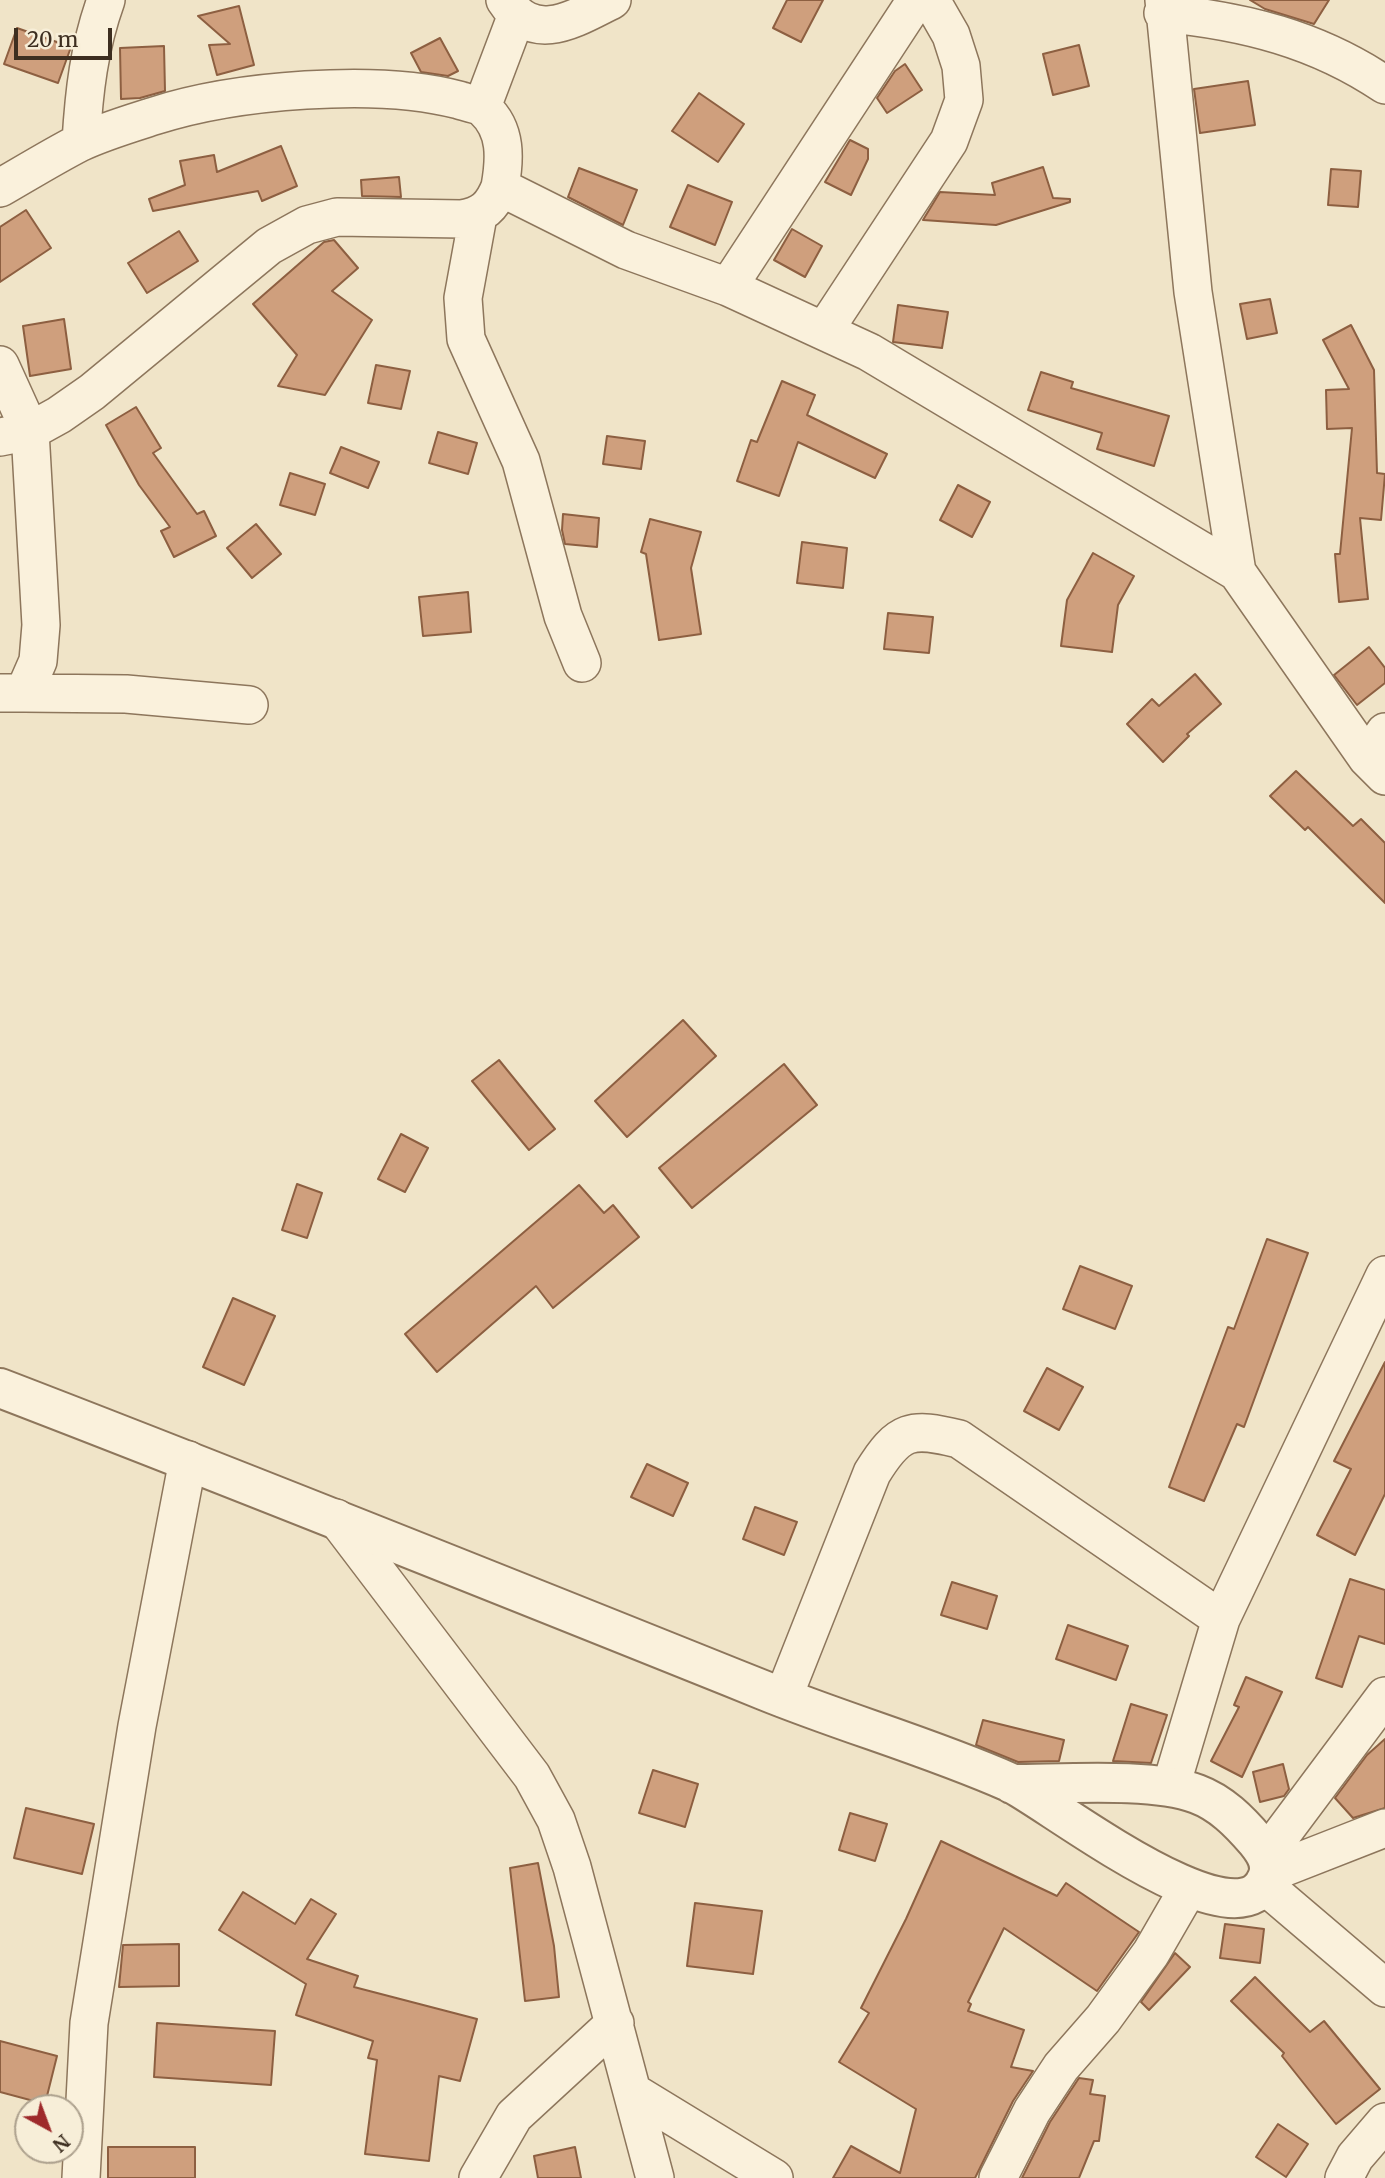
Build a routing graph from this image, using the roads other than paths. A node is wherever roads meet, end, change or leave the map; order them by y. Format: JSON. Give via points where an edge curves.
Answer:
{"nodes":[{"id":1,"x":106,"y":0,"type":"edge"},
{"id":2,"x":612,"y":0,"type":"edge"},
{"id":3,"x":916,"y":0,"type":"edge"},
{"id":4,"x":931,"y":0,"type":"edge"},
{"id":5,"x":1163,"y":6,"type":"edge"},
{"id":6,"x":511,"y":8,"type":"edge"},
{"id":7,"x":1231,"y":9,"type":"edge"},
{"id":8,"x":1385,"y":85,"type":"edge"},
{"id":9,"x":482,"y":107,"type":"junction"},
{"id":10,"x":81,"y":142,"type":"junction"},
{"id":11,"x":0,"y":188,"type":"edge"},
{"id":12,"x":489,"y":202,"type":"junction"},
{"id":13,"x":728,"y":287,"type":"junction"},
{"id":14,"x":824,"y":331,"type":"junction"},
{"id":15,"x":0,"y":365,"type":"edge"},
{"id":16,"x":15,"y":434,"type":"edge"},
{"id":17,"x":1237,"y":572,"type":"junction"},
{"id":18,"x":582,"y":663,"type":"dead end"},
{"id":19,"x":12,"y":693,"type":"edge"},
{"id":20,"x":249,"y":705,"type":"dead end"},
{"id":21,"x":1379,"y":755,"type":"edge"},
{"id":22,"x":1385,"y":1275,"type":"edge"},
{"id":23,"x":0,"y":1388,"type":"edge"},
{"id":24,"x":188,"y":1460,"type":"junction"},
{"id":25,"x":336,"y":1518,"type":"junction"},
{"id":26,"x":1222,"y":1619,"type":"junction"},
{"id":27,"x":1385,"y":1696,"type":"edge"},
{"id":28,"x":783,"y":1698,"type":"junction"},
{"id":29,"x":1012,"y":1784,"type":"junction"},
{"id":30,"x":1171,"y":1786,"type":"junction"},
{"id":31,"x":1385,"y":1828,"type":"edge"},
{"id":32,"x":1267,"y":1871,"type":"junction"},
{"id":33,"x":1188,"y":1889,"type":"junction"},
{"id":34,"x":1385,"y":1988,"type":"edge"},
{"id":35,"x":615,"y":2023,"type":"junction"},
{"id":36,"x":633,"y":2092,"type":"junction"},
{"id":37,"x":1385,"y":2122,"type":"edge"},
{"id":38,"x":81,"y":2178,"type":"edge"},
{"id":39,"x":478,"y":2178,"type":"edge"},
{"id":40,"x":655,"y":2178,"type":"edge"},
{"id":41,"x":774,"y":2178,"type":"edge"},
{"id":42,"x":998,"y":2178,"type":"edge"},
{"id":43,"x":1344,"y":2178,"type":"edge"}],
"edges":[{"from":1,"to":10,"type":"street","via":[[85,77]]},
{"from":2,"to":6,"type":"street","via":[[565,23],[534,25]]},
{"from":3,"to":13,"type":"street"},
{"from":4,"to":14,"type":"street","via":[[951,35],[961,66],[964,100],[949,141]]},
{"from":5,"to":7,"type":"street"},
{"from":5,"to":17,"type":"street","via":[[1193,292]]},
{"from":6,"to":9,"type":"street"},
{"from":7,"to":8,"type":"street","via":[[1261,27],[1331,52]]},
{"from":9,"to":10,"type":"street","via":[[431,93],[302,91],[156,115]]},
{"from":9,"to":12,"type":"street","via":[[497,124],[506,158]]},
{"from":10,"to":11,"type":"street"},
{"from":12,"to":13,"type":"street"},
{"from":12,"to":16,"type":"street","via":[[462,219],[337,217],[307,225],[269,246],[92,392]]},
{"from":12,"to":18,"type":"street","via":[[463,298],[466,338],[521,461],[562,615]]},
{"from":13,"to":14,"type":"street"},
{"from":14,"to":17,"type":"street","via":[[869,352]]},
{"from":15,"to":16,"type":"street"},
{"from":16,"to":19,"type":"street","via":[[40,625],[38,661]]},
{"from":17,"to":21,"type":"street"},
{"from":19,"to":20,"type":"street","via":[[126,694]]},
{"from":22,"to":26,"type":"street"},
{"from":23,"to":24,"type":"street"},
{"from":24,"to":25,"type":"street"},
{"from":24,"to":38,"type":"street","via":[[136,1726],[89,2023]]},
{"from":25,"to":28,"type":"street"},
{"from":25,"to":35,"type":"street","via":[[532,1776],[556,1820]]},
{"from":26,"to":28,"type":"street","via":[[959,1439],[924,1430],[905,1435],[886,1451],[872,1473]]},
{"from":26,"to":30,"type":"street"},
{"from":27,"to":32,"type":"street"},
{"from":28,"to":29,"type":"street"},
{"from":29,"to":30,"type":"street"},
{"from":29,"to":33,"type":"street"},
{"from":30,"to":32,"type":"street","via":[[1224,1808]]},
{"from":31,"to":32,"type":"street"},
{"from":32,"to":33,"type":"street","via":[[1239,1898]]},
{"from":32,"to":34,"type":"street"},
{"from":33,"to":42,"type":"street","via":[[1151,1953],[1103,2019],[1060,2067]]},
{"from":35,"to":36,"type":"street"},
{"from":35,"to":39,"type":"street","via":[[514,2116]]},
{"from":36,"to":40,"type":"street"},
{"from":36,"to":41,"type":"street"},
{"from":37,"to":43,"type":"street"}]}
